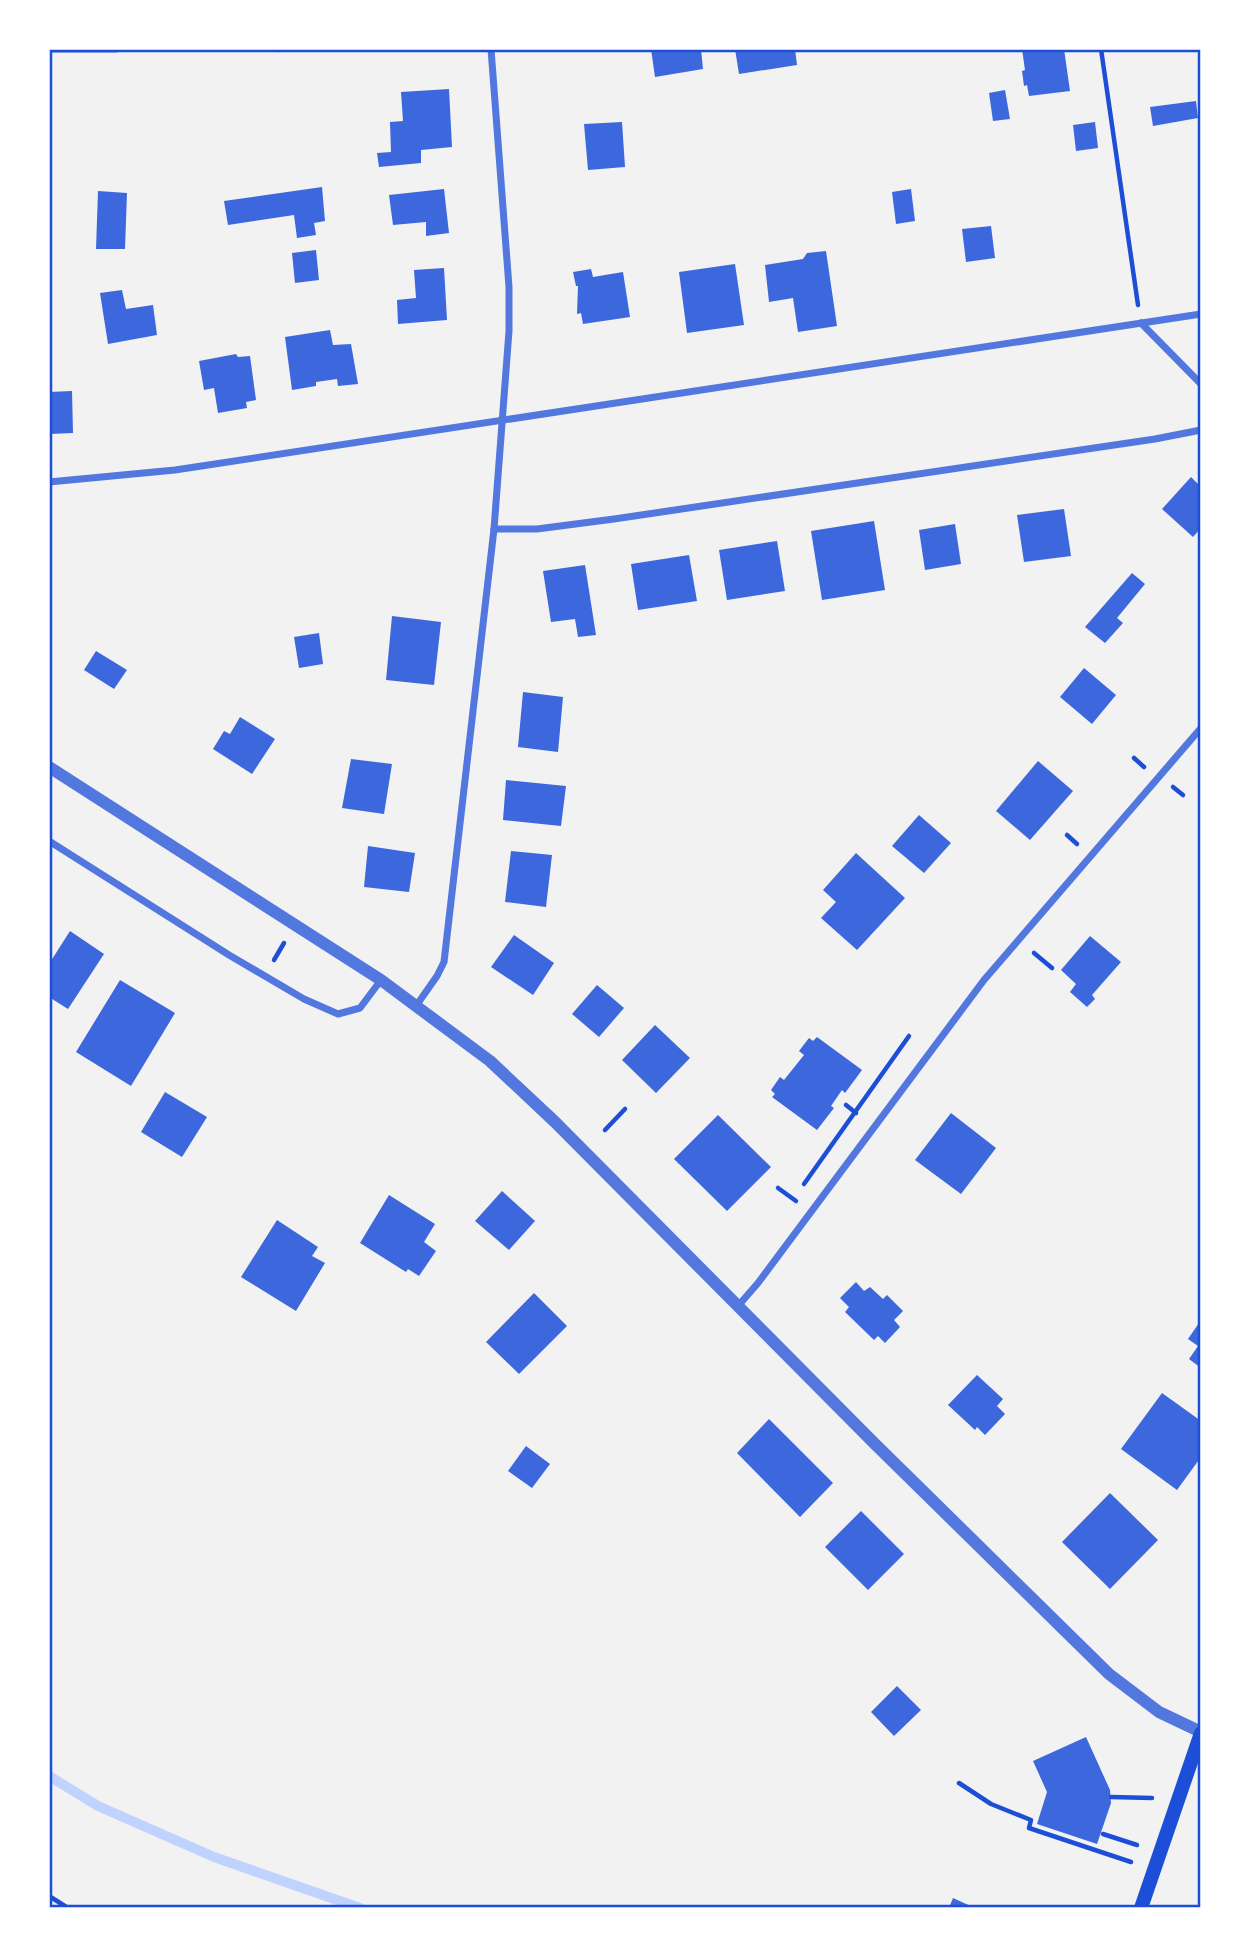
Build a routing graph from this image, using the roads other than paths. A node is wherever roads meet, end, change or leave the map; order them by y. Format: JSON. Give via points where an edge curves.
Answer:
{"nodes":[{"id":1,"x":51,"y":49,"type":"edge"},
{"id":2,"x":116,"y":49,"type":"edge"},
{"id":3,"x":491,"y":49,"type":"edge"},
{"id":4,"x":1201,"y":314,"type":"edge"},
{"id":5,"x":1141,"y":323,"type":"junction"},
{"id":6,"x":1201,"y":384,"type":"edge"},
{"id":7,"x":504,"y":421,"type":"junction"},
{"id":8,"x":1201,"y":430,"type":"edge"},
{"id":9,"x":49,"y":482,"type":"edge"},
{"id":10,"x":494,"y":529,"type":"junction"},
{"id":11,"x":1201,"y":728,"type":"edge"},
{"id":12,"x":49,"y":767,"type":"edge"},
{"id":13,"x":49,"y":841,"type":"edge"},
{"id":14,"x":381,"y":980,"type":"junction"},
{"id":15,"x":416,"y":1006,"type":"junction"},
{"id":16,"x":738,"y":1306,"type":"junction"},
{"id":17,"x":1201,"y":1733,"type":"edge"},
{"id":18,"x":1141,"y":1908,"type":"edge"}],
"edges":[{"from":1,"to":2,"type":"street"},
{"from":3,"to":7,"type":"street","via":[[509,287]]},
{"from":4,"to":5,"type":"street"},
{"from":5,"to":6,"type":"street"},
{"from":5,"to":7,"type":"street"},
{"from":7,"to":9,"type":"street","via":[[175,470]]},
{"from":7,"to":10,"type":"street"},
{"from":8,"to":10,"type":"street","via":[[614,519],[537,529]]},
{"from":10,"to":15,"type":"street","via":[[444,962]]},
{"from":11,"to":16,"type":"street","via":[[984,980]]},
{"from":12,"to":14,"type":"street"},
{"from":13,"to":14,"type":"street","via":[[229,956],[338,1014],[360,1008]]},
{"from":14,"to":15,"type":"street"},
{"from":15,"to":16,"type":"street","via":[[508,1077]]},
{"from":16,"to":17,"type":"street","via":[[1110,1674],[1159,1713]]},
{"from":17,"to":18,"type":"main road"}]}
